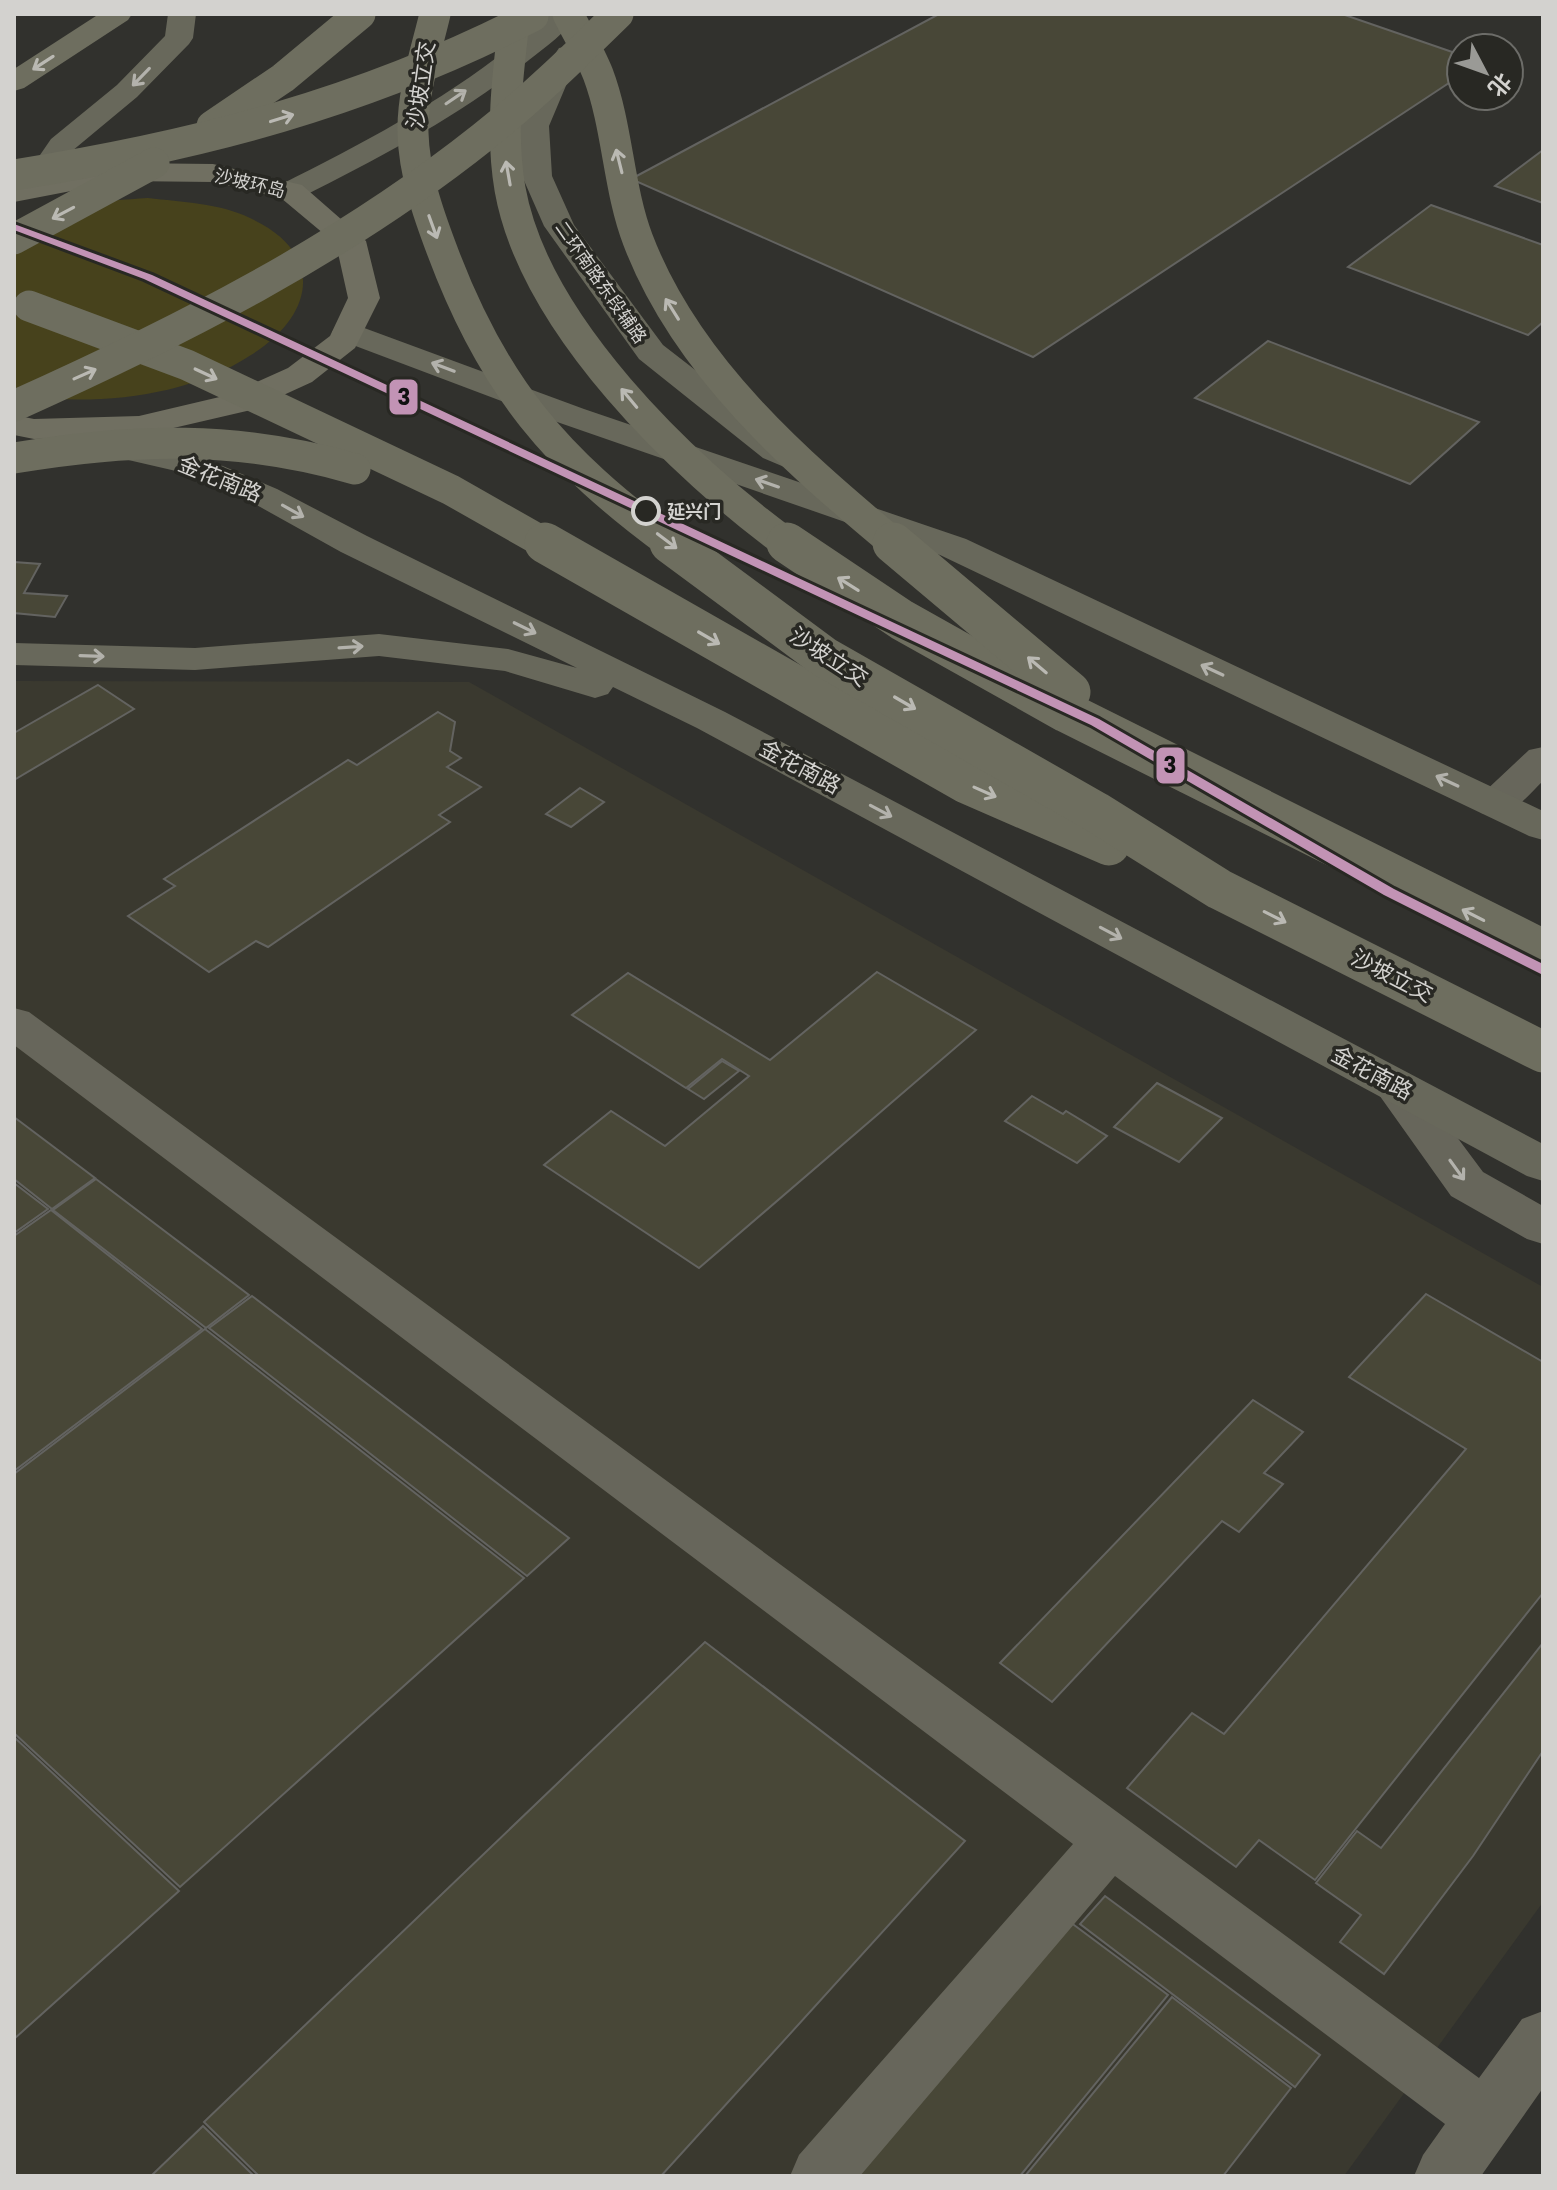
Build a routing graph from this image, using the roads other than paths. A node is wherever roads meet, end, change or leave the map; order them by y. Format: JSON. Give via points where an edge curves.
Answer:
{"nodes":[{"id":1,"x":118,"y":14,"type":"edge"},
{"id":2,"x":182,"y":14,"type":"edge"},
{"id":3,"x":360,"y":14,"type":"edge"},
{"id":4,"x":435,"y":14,"type":"edge"},
{"id":5,"x":515,"y":14,"type":"edge"},
{"id":6,"x":537,"y":14,"type":"edge"},
{"id":7,"x":567,"y":14,"type":"edge"},
{"id":8,"x":598,"y":14,"type":"edge"},
{"id":9,"x":618,"y":14,"type":"edge"},
{"id":10,"x":14,"y":82,"type":"edge"},
{"id":11,"x":20,"y":185,"type":"edge"},
{"id":12,"x":291,"y":191,"type":"junction"},
{"id":13,"x":14,"y":239,"type":"edge"},
{"id":14,"x":14,"y":303,"type":"edge"},
{"id":15,"x":348,"y":332,"type":"junction"},
{"id":16,"x":19,"y":429,"type":"edge"},
{"id":17,"x":545,"y":545,"type":"junction"},
{"id":18,"x":953,"y":547,"type":"junction"},
{"id":19,"x":14,"y":654,"type":"edge"},
{"id":20,"x":711,"y":720,"type":"junction"},
{"id":21,"x":1139,"y":751,"type":"junction"},
{"id":22,"x":1543,"y":759,"type":"edge"},
{"id":23,"x":1495,"y":804,"type":"junction"},
{"id":24,"x":1543,"y":827,"type":"edge"},
{"id":25,"x":1219,"y":889,"type":"junction"},
{"id":26,"x":1543,"y":950,"type":"edge"},
{"id":27,"x":14,"y":1023,"type":"edge"},
{"id":28,"x":1543,"y":1052,"type":"edge"},
{"id":29,"x":1394,"y":1085,"type":"junction"},
{"id":30,"x":1543,"y":1164,"type":"edge"},
{"id":31,"x":1543,"y":1227,"type":"edge"},
{"id":32,"x":1111,"y":1840,"type":"junction"},
{"id":33,"x":1543,"y":2039,"type":"edge"},
{"id":34,"x":1485,"y":2118,"type":"junction"},
{"id":35,"x":820,"y":2176,"type":"edge"},
{"id":36,"x":1444,"y":2176,"type":"edge"}],
"edges":[{"from":1,"to":10,"type":"highway","one_way":true},
{"from":2,"to":11,"type":"main road","one_way":true,"via":[[179,38]]},
{"from":3,"to":13,"type":"highway","one_way":true,"bridge":true,"via":[[283,78],[182,147]]},
{"from":4,"to":25,"type":"highway","name":"沙坡立交","one_way":true,"bridge":true,"via":[[413,132],[418,175],[460,299],[492,362],[535,423],[583,474],[642,523],[824,657],[1096,812]]},
{"from":21,"to":5,"type":"highway","one_way":true,"bridge":true,"via":[[962,655],[808,559],[720,489],[649,421],[559,309],[516,217],[504,151]]},
{"from":11,"to":6,"type":"highway","one_way":true,"bridge":true,"via":[[289,116],[404,77]]},
{"from":12,"to":7,"type":"main road","one_way":true,"via":[[434,112],[535,44]]},
{"from":21,"to":7,"type":"highway","one_way":true,"bridge":true,"via":[[888,539],[795,456],[719,377],[657,285],[637,237],[598,75]]},
{"from":8,"to":18,"type":"main road","name":"二环南路东段辅路","via":[[559,69],[534,126],[537,176],[559,226],[651,352],[775,451]]},
{"from":16,"to":9,"type":"highway","one_way":true,"bridge":true,"via":[[416,190],[549,83]]},
{"from":11,"to":12,"type":"main road","name":"沙坡环岛","via":[[123,172],[213,173]]},
{"from":12,"to":15,"type":"main road","name":"沙坡环岛","via":[[351,241],[364,298]]},
{"from":14,"to":17,"type":"highway","one_way":true,"bridge":true,"via":[[187,365],[451,490]]},
{"from":15,"to":16,"type":"main road","name":"沙坡环岛","via":[[344,341],[300,375],[239,403],[139,426]]},
{"from":18,"to":15,"type":"main road","one_way":true,"via":[[572,416]]},
{"from":16,"to":17,"type":"highway","bridge":true,"via":[[55,450],[156,441],[311,454]]},
{"from":16,"to":20,"type":"main road","name":"金花南路","one_way":true,"via":[[187,463],[252,490]]},
{"from":17,"to":25,"type":"highway","one_way":true,"bridge":true,"via":[[966,783]]},
{"from":23,"to":18,"type":"main road","one_way":true},
{"from":19,"to":20,"type":"main road","one_way":true,"via":[[195,659],[379,645],[508,660]]},
{"from":20,"to":29,"type":"main road","name":"金花南路","one_way":true},
{"from":26,"to":21,"type":"highway","one_way":true,"bridge":true},
{"from":22,"to":23,"type":"street"},
{"from":23,"to":24,"type":"main road"},
{"from":25,"to":28,"type":"highway","name":"沙坡立交","one_way":true,"bridge":true},
{"from":27,"to":32,"type":"street"},
{"from":29,"to":30,"type":"main road","name":"金花南路"},
{"from":29,"to":31,"type":"street","one_way":true,"via":[[1467,1184]]},
{"from":32,"to":34,"type":"street"},
{"from":32,"to":35,"type":"street"},
{"from":33,"to":34,"type":"street"},
{"from":34,"to":36,"type":"street"}]}
